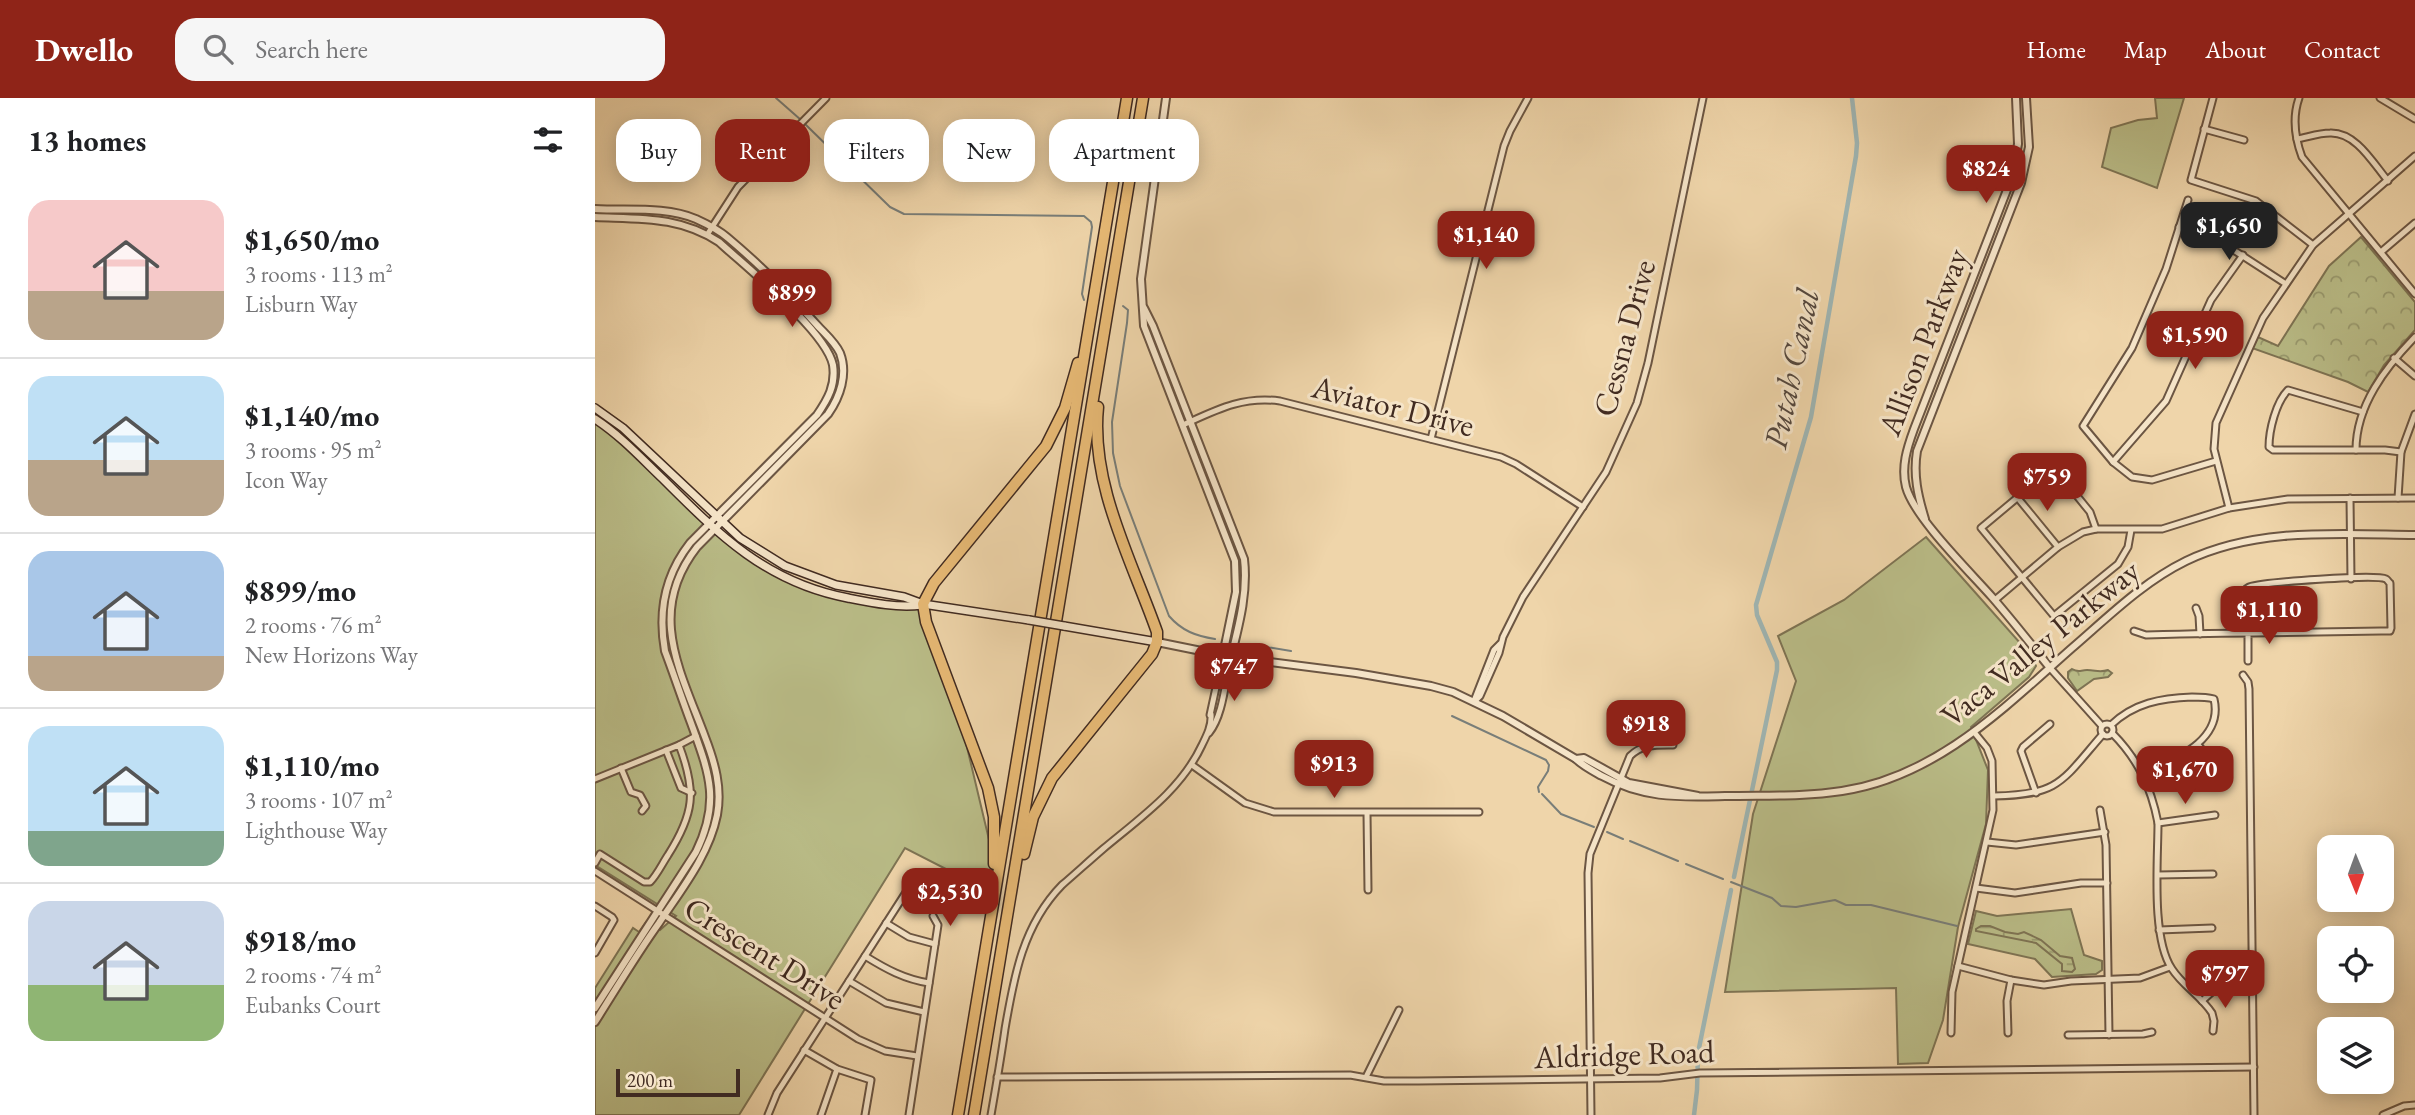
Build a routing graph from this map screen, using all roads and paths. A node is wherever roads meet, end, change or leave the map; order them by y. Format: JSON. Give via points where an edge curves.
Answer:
{"nodes":[{"id":1,"x":826,"y":98,"type":"edge"},
{"id":2,"x":1127,"y":98,"type":"edge"},
{"id":3,"x":1143,"y":98,"type":"edge"},
{"id":4,"x":1166,"y":98,"type":"edge"},
{"id":5,"x":1528,"y":98,"type":"edge"},
{"id":6,"x":1703,"y":98,"type":"edge"},
{"id":7,"x":2016,"y":98,"type":"edge"},
{"id":8,"x":2025,"y":98,"type":"edge"},
{"id":9,"x":2213,"y":98,"type":"edge"},
{"id":10,"x":2380,"y":98,"type":"edge"},
{"id":11,"x":2296,"y":100,"type":"edge"},
{"id":12,"x":2415,"y":119,"type":"edge"},
{"id":13,"x":2204,"y":129,"type":"junction"},
{"id":14,"x":2297,"y":139,"type":"junction"},
{"id":15,"x":2244,"y":140,"type":"dead end"},
{"id":16,"x":2415,"y":156,"type":"edge"},
{"id":17,"x":2388,"y":181,"type":"junction"},
{"id":18,"x":2188,"y":200,"type":"dead end"},
{"id":19,"x":595,"y":209,"type":"edge"},
{"id":20,"x":2348,"y":214,"type":"junction"},
{"id":21,"x":595,"y":217,"type":"edge"},
{"id":22,"x":2415,"y":223,"type":"edge"},
{"id":23,"x":713,"y":227,"type":"junction"},
{"id":24,"x":2179,"y":227,"type":"junction"},
{"id":25,"x":707,"y":235,"type":"junction"},
{"id":26,"x":2313,"y":245,"type":"junction"},
{"id":27,"x":2381,"y":252,"type":"junction"},
{"id":28,"x":2243,"y":255,"type":"junction"},
{"id":29,"x":2285,"y":284,"type":"junction"},
{"id":30,"x":2415,"y":294,"type":"edge"},
{"id":31,"x":1142,"y":304,"type":"junction"},
{"id":32,"x":1107,"y":318,"type":"junction"},
{"id":33,"x":1090,"y":326,"type":"junction"},
{"id":34,"x":2415,"y":337,"type":"edge"},
{"id":35,"x":2395,"y":358,"type":"junction"},
{"id":36,"x":2415,"y":376,"type":"edge"},
{"id":37,"x":595,"y":408,"type":"edge"},
{"id":38,"x":2363,"y":412,"type":"junction"},
{"id":39,"x":2415,"y":414,"type":"edge"},
{"id":40,"x":595,"y":419,"type":"edge"},
{"id":41,"x":1190,"y":421,"type":"junction"},
{"id":42,"x":1182,"y":425,"type":"junction"},
{"id":43,"x":1431,"y":439,"type":"junction"},
{"id":44,"x":2356,"y":450,"type":"junction"},
{"id":45,"x":2401,"y":452,"type":"junction"},
{"id":46,"x":2216,"y":461,"type":"junction"},
{"id":47,"x":2113,"y":462,"type":"junction"},
{"id":48,"x":2017,"y":497,"type":"junction"},
{"id":49,"x":2350,"y":498,"type":"junction"},
{"id":50,"x":2398,"y":498,"type":"junction"},
{"id":51,"x":2415,"y":498,"type":"edge"},
{"id":52,"x":1583,"y":507,"type":"junction"},
{"id":53,"x":2229,"y":508,"type":"junction"},
{"id":54,"x":719,"y":519,"type":"junction"},
{"id":55,"x":1925,"y":519,"type":"junction"},
{"id":56,"x":711,"y":526,"type":"junction"},
{"id":57,"x":2096,"y":528,"type":"junction"},
{"id":58,"x":2131,"y":530,"type":"junction"},
{"id":59,"x":1224,"y":531,"type":"junction"},
{"id":60,"x":2350,"y":535,"type":"junction"},
{"id":61,"x":2415,"y":535,"type":"edge"},
{"id":62,"x":2057,"y":547,"type":"junction"},
{"id":63,"x":2022,"y":578,"type":"junction"},
{"id":64,"x":2351,"y":579,"type":"junction"},
{"id":65,"x":1245,"y":580,"type":"junction"},
{"id":66,"x":1995,"y":600,"type":"junction"},
{"id":67,"x":923,"y":604,"type":"junction"},
{"id":68,"x":2196,"y":608,"type":"dead end"},
{"id":69,"x":2134,"y":631,"type":"dead end"},
{"id":70,"x":2248,"y":633,"type":"junction"},
{"id":71,"x":2200,"y":634,"type":"junction"},
{"id":72,"x":1157,"y":642,"type":"junction"},
{"id":73,"x":1227,"y":656,"type":"junction"},
{"id":74,"x":2248,"y":661,"type":"dead end"},
{"id":75,"x":2050,"y":668,"type":"junction"},
{"id":76,"x":2243,"y":675,"type":"dead end"},
{"id":77,"x":1474,"y":702,"type":"junction"},
{"id":78,"x":2050,"y":724,"type":"dead end"},
{"id":79,"x":2111,"y":725,"type":"junction"},
{"id":80,"x":2102,"y":726,"type":"junction"},
{"id":81,"x":1974,"y":732,"type":"junction"},
{"id":82,"x":2112,"y":733,"type":"junction"},
{"id":83,"x":2103,"y":734,"type":"junction"},
{"id":84,"x":1207,"y":735,"type":"junction"},
{"id":85,"x":696,"y":736,"type":"junction"},
{"id":86,"x":679,"y":745,"type":"junction"},
{"id":87,"x":1673,"y":745,"type":"dead end"},
{"id":88,"x":2198,"y":745,"type":"junction"},
{"id":89,"x":667,"y":750,"type":"junction"},
{"id":90,"x":2212,"y":761,"type":"dead end"},
{"id":91,"x":1192,"y":765,"type":"junction"},
{"id":92,"x":621,"y":768,"type":"junction"},
{"id":93,"x":2144,"y":774,"type":"junction"},
{"id":94,"x":595,"y":779,"type":"edge"},
{"id":95,"x":1619,"y":781,"type":"junction"},
{"id":96,"x":692,"y":793,"type":"junction"},
{"id":97,"x":2036,"y":793,"type":"junction"},
{"id":98,"x":1994,"y":796,"type":"junction"},
{"id":99,"x":2101,"y":810,"type":"dead end"},
{"id":100,"x":642,"y":811,"type":"dead end"},
{"id":101,"x":1479,"y":812,"type":"dead end"},
{"id":102,"x":1367,"y":813,"type":"junction"},
{"id":103,"x":2215,"y":815,"type":"dead end"},
{"id":104,"x":2158,"y":823,"type":"junction"},
{"id":105,"x":2105,"y":832,"type":"junction"},
{"id":106,"x":1987,"y":842,"type":"junction"},
{"id":107,"x":598,"y":853,"type":"edge"},
{"id":108,"x":595,"y":863,"type":"edge"},
{"id":109,"x":595,"y":871,"type":"edge"},
{"id":110,"x":2158,"y":874,"type":"junction"},
{"id":111,"x":2213,"y":874,"type":"dead end"},
{"id":112,"x":920,"y":880,"type":"dead end"},
{"id":113,"x":2107,"y":883,"type":"junction"},
{"id":114,"x":1976,"y":888,"type":"junction"},
{"id":115,"x":1368,"y":890,"type":"dead end"},
{"id":116,"x":1012,"y":891,"type":"junction"},
{"id":117,"x":595,"y":906,"type":"edge"},
{"id":118,"x":661,"y":914,"type":"junction"},
{"id":119,"x":933,"y":916,"type":"dead end"},
{"id":120,"x":886,"y":923,"type":"junction"},
{"id":121,"x":2212,"y":928,"type":"dead end"},
{"id":122,"x":2159,"y":930,"type":"junction"},
{"id":123,"x":935,"y":944,"type":"junction"},
{"id":124,"x":986,"y":948,"type":"junction"},
{"id":125,"x":595,"y":953,"type":"edge"},
{"id":126,"x":865,"y":956,"type":"junction"},
{"id":127,"x":1958,"y":966,"type":"junction"},
{"id":128,"x":2171,"y":967,"type":"junction"},
{"id":129,"x":2011,"y":980,"type":"junction"},
{"id":130,"x":2108,"y":980,"type":"junction"},
{"id":131,"x":849,"y":981,"type":"junction"},
{"id":132,"x":929,"y":983,"type":"junction"},
{"id":133,"x":2221,"y":984,"type":"dead end"},
{"id":134,"x":2202,"y":1001,"type":"junction"},
{"id":135,"x":595,"y":1008,"type":"edge"},
{"id":136,"x":1399,"y":1010,"type":"dead end"},
{"id":137,"x":924,"y":1012,"type":"junction"},
{"id":138,"x":825,"y":1018,"type":"junction"},
{"id":139,"x":595,"y":1022,"type":"edge"},
{"id":140,"x":2213,"y":1031,"type":"dead end"},
{"id":141,"x":2152,"y":1032,"type":"dead end"},
{"id":142,"x":1951,"y":1033,"type":"dead end"},
{"id":143,"x":2008,"y":1033,"type":"dead end"},
{"id":144,"x":2068,"y":1035,"type":"dead end"},
{"id":145,"x":2109,"y":1035,"type":"junction"},
{"id":146,"x":804,"y":1050,"type":"junction"},
{"id":147,"x":917,"y":1056,"type":"junction"},
{"id":148,"x":2253,"y":1067,"type":"junction"},
{"id":149,"x":837,"y":1069,"type":"junction"},
{"id":150,"x":997,"y":1077,"type":"junction"},
{"id":151,"x":1366,"y":1077,"type":"junction"},
{"id":152,"x":1591,"y":1079,"type":"junction"},
{"id":153,"x":2415,"y":1105,"type":"edge"},
{"id":154,"x":768,"y":1115,"type":"edge"},
{"id":155,"x":821,"y":1115,"type":"edge"},
{"id":156,"x":865,"y":1115,"type":"edge"},
{"id":157,"x":909,"y":1115,"type":"edge"},
{"id":158,"x":958,"y":1115,"type":"edge"},
{"id":159,"x":974,"y":1115,"type":"edge"},
{"id":160,"x":991,"y":1115,"type":"edge"},
{"id":161,"x":1591,"y":1115,"type":"edge"},
{"id":162,"x":2254,"y":1115,"type":"edge"},
{"id":163,"x":2383,"y":1115,"type":"edge"}],
"edges":[{"from":1,"to":23,"type":"street","via":[[739,187]]},
{"from":2,"to":33,"type":"highway"},
{"from":3,"to":32,"type":"highway"},
{"from":4,"to":31,"type":"street","via":[[1141,279]]},
{"from":5,"to":43,"type":"street","via":[[1504,146]]},
{"from":6,"to":52,"type":"street","name":"Cessna Drive","via":[[1640,391],[1606,472]]},
{"from":7,"to":55,"type":"street","name":"Allison Parkway","via":[[2018,144],[2012,177],[1905,459],[1906,487]]},
{"from":8,"to":55,"type":"street","name":"Allison Parkway","via":[[2029,147],[2021,183],[1917,452],[1916,489]]},
{"from":9,"to":13,"type":"street"},
{"from":10,"to":12,"type":"street"},
{"from":11,"to":14,"type":"street"},
{"from":13,"to":15,"type":"street"},
{"from":13,"to":26,"type":"street","via":[[2190,180],[2256,201]]},
{"from":14,"to":17,"type":"street","via":[[2333,132],[2344,135]]},
{"from":14,"to":20,"type":"street","via":[[2307,165]]},
{"from":16,"to":17,"type":"street"},
{"from":17,"to":20,"type":"street"},
{"from":18,"to":24,"type":"street"},
{"from":19,"to":23,"type":"street","via":[[657,211]]},
{"from":20,"to":26,"type":"street"},
{"from":20,"to":27,"type":"street"},
{"from":21,"to":25,"type":"street","via":[[678,223]]},
{"from":22,"to":27,"type":"street"},
{"from":23,"to":25,"type":"street"},
{"from":23,"to":54,"type":"street","via":[[799,304],[840,354],[842,374],[837,401],[828,414]]},
{"from":24,"to":28,"type":"street","via":[[2215,238]]},
{"from":24,"to":47,"type":"street","via":[[2133,348],[2083,426]]},
{"from":25,"to":54,"type":"street","via":[[815,333],[830,355],[834,375],[831,393],[817,415]]},
{"from":26,"to":29,"type":"street"},
{"from":27,"to":30,"type":"street"},
{"from":28,"to":29,"type":"street"},
{"from":28,"to":47,"type":"street","via":[[2211,300],[2166,401]]},
{"from":29,"to":46,"type":"street","via":[[2251,341],[2220,412],[2214,438]]},
{"from":31,"to":41,"type":"street"},
{"from":31,"to":42,"type":"street","via":[[1144,326]]},
{"from":32,"to":72,"type":"highway","via":[[1096,424],[1098,464]]},
{"from":32,"to":116,"type":"highway"},
{"from":33,"to":67,"type":"highway","via":[[1065,408],[1046,446],[934,583]]},
{"from":33,"to":124,"type":"highway"},
{"from":34,"to":35,"type":"street"},
{"from":35,"to":36,"type":"street"},
{"from":35,"to":38,"type":"street"},
{"from":37,"to":54,"type":"main road","name":"Vaca Valley Parkway","via":[[623,428]]},
{"from":38,"to":44,"type":"street"},
{"from":38,"to":44,"type":"street","via":[[2288,390],[2269,439],[2273,450]]},
{"from":39,"to":45,"type":"street"},
{"from":40,"to":56,"type":"main road","name":"Vaca Valley Parkway","via":[[628,444]]},
{"from":41,"to":42,"type":"street","name":"Aviator Drive"},
{"from":41,"to":43,"type":"street","name":"Aviator Drive","via":[[1240,401],[1268,400]]},
{"from":41,"to":65,"type":"street","via":[[1244,559]]},
{"from":42,"to":59,"type":"street"},
{"from":43,"to":52,"type":"street","name":"Aviator Drive","via":[[1501,457]]},
{"from":44,"to":45,"type":"street"},
{"from":45,"to":50,"type":"street"},
{"from":46,"to":47,"type":"street","via":[[2152,480],[2132,477]]},
{"from":46,"to":53,"type":"street"},
{"from":48,"to":57,"type":"street","via":[[2053,468],[2090,512]]},
{"from":48,"to":62,"type":"street"},
{"from":48,"to":63,"type":"street","via":[[1981,528]]},
{"from":49,"to":50,"type":"street"},
{"from":49,"to":53,"type":"street","via":[[2288,499]]},
{"from":49,"to":60,"type":"street"},
{"from":50,"to":51,"type":"street"},
{"from":52,"to":77,"type":"street","name":"Cessna Drive","via":[[1529,587],[1494,650]]},
{"from":53,"to":58,"type":"street","via":[[2162,530]]},
{"from":54,"to":56,"type":"street"},
{"from":54,"to":67,"type":"main road","name":"Vaca Valley Parkway","via":[[750,545],[794,570],[836,585]]},
{"from":55,"to":66,"type":"street","name":"Allison Parkway"},
{"from":56,"to":67,"type":"main road","name":"Vaca Valley Parkway","via":[[763,566],[805,587],[882,604]]},
{"from":56,"to":85,"type":"street","via":[[680,556],[661,611],[665,652]]},
{"from":56,"to":118,"type":"street","via":[[685,562],[671,601],[669,623],[674,652],[716,772],[717,815],[704,852]]},
{"from":57,"to":58,"type":"street"},
{"from":57,"to":62,"type":"street"},
{"from":58,"to":63,"type":"street","via":[[2118,564],[2059,614],[2050,613]]},
{"from":59,"to":65,"type":"street"},
{"from":59,"to":73,"type":"street","via":[[1237,575]]},
{"from":60,"to":61,"type":"street","name":"Vaca Valley Parkway"},
{"from":60,"to":64,"type":"street"},
{"from":60,"to":75,"type":"street","name":"Vaca Valley Parkway","via":[[2260,538],[2187,560],[2131,597]]},
{"from":62,"to":63,"type":"street"},
{"from":63,"to":66,"type":"street"},
{"from":64,"to":70,"type":"street","via":[[2290,580],[2249,587]]},
{"from":64,"to":70,"type":"street","via":[[2390,583],[2390,631]]},
{"from":65,"to":73,"type":"street"},
{"from":66,"to":75,"type":"street","name":"Allison Parkway"},
{"from":67,"to":72,"type":"main road","name":"Vaca Valley Parkway","bridge":true},
{"from":67,"to":124,"type":"highway","via":[[991,802],[995,844]]},
{"from":68,"to":71,"type":"street"},
{"from":69,"to":71,"type":"street"},
{"from":70,"to":71,"type":"street"},
{"from":70,"to":74,"type":"street"},
{"from":72,"to":73,"type":"street","name":"Vaca Valley Parkway"},
{"from":72,"to":116,"type":"highway","via":[[1052,778],[1033,817]]},
{"from":73,"to":77,"type":"street","name":"Vaca Valley Parkway","via":[[1431,686]]},
{"from":73,"to":84,"type":"street"},
{"from":73,"to":84,"type":"street","via":[[1219,709]]},
{"from":75,"to":80,"type":"street"},
{"from":75,"to":81,"type":"street","name":"Vaca Valley Parkway"},
{"from":76,"to":148,"type":"street","via":[[2249,682]]},
{"from":77,"to":95,"type":"street","name":"Vaca Valley Parkway"},
{"from":78,"to":97,"type":"street","via":[[2021,751]]},
{"from":79,"to":80,"type":"street"},
{"from":79,"to":82,"type":"street"},
{"from":79,"to":88,"type":"street","via":[[2124,713],[2156,700],[2210,697],[2215,702],[2214,714]]},
{"from":80,"to":83,"type":"street"},
{"from":81,"to":95,"type":"street","name":"Vaca Valley Parkway","via":[[1923,765],[1880,782],[1825,794],[1698,796]]},
{"from":81,"to":98,"type":"street","via":[[1992,761]]},
{"from":82,"to":83,"type":"street"},
{"from":82,"to":93,"type":"street"},
{"from":83,"to":97,"type":"street","via":[[2065,778]]},
{"from":84,"to":91,"type":"street"},
{"from":85,"to":86,"type":"street"},
{"from":85,"to":118,"type":"street","via":[[708,771],[710,810],[696,852]]},
{"from":86,"to":89,"type":"street"},
{"from":86,"to":96,"type":"street"},
{"from":87,"to":95,"type":"street","via":[[1635,751]]},
{"from":88,"to":90,"type":"street"},
{"from":88,"to":93,"type":"street"},
{"from":89,"to":92,"type":"street"},
{"from":89,"to":96,"type":"street","via":[[681,788]]},
{"from":91,"to":102,"type":"street","via":[[1261,810]]},
{"from":91,"to":150,"type":"street","via":[[1160,803],[1062,885],[1034,922],[1014,978]]},
{"from":92,"to":94,"type":"street"},
{"from":92,"to":100,"type":"street","via":[[631,792],[641,795],[646,806]]},
{"from":93,"to":104,"type":"street"},
{"from":95,"to":152,"type":"street","via":[[1589,863]]},
{"from":96,"to":107,"type":"street","via":[[680,839],[650,882]]},
{"from":97,"to":98,"type":"street"},
{"from":98,"to":106,"type":"street"},
{"from":99,"to":105,"type":"street"},
{"from":101,"to":102,"type":"street"},
{"from":102,"to":115,"type":"street"},
{"from":103,"to":104,"type":"street"},
{"from":104,"to":110,"type":"street"},
{"from":105,"to":106,"type":"street","via":[[2016,845]]},
{"from":105,"to":113,"type":"street"},
{"from":106,"to":114,"type":"street"},
{"from":107,"to":108,"type":"street"},
{"from":109,"to":118,"type":"street","name":"Crescent Drive"},
{"from":110,"to":111,"type":"street"},
{"from":110,"to":122,"type":"street"},
{"from":112,"to":120,"type":"street","via":[[910,886]]},
{"from":113,"to":114,"type":"street","via":[[2015,893]]},
{"from":113,"to":130,"type":"street"},
{"from":114,"to":127,"type":"street"},
{"from":116,"to":159,"type":"highway"},
{"from":117,"to":125,"type":"street","via":[[614,920]]},
{"from":118,"to":135,"type":"street"},
{"from":118,"to":138,"type":"street","name":"Crescent Drive"},
{"from":118,"to":139,"type":"street"},
{"from":119,"to":123,"type":"street"},
{"from":120,"to":123,"type":"street","via":[[909,937]]},
{"from":120,"to":126,"type":"street"},
{"from":121,"to":122,"type":"street"},
{"from":122,"to":128,"type":"street"},
{"from":123,"to":132,"type":"street"},
{"from":124,"to":158,"type":"highway"},
{"from":126,"to":131,"type":"street"},
{"from":126,"to":132,"type":"street","via":[[890,972]]},
{"from":127,"to":129,"type":"street"},
{"from":127,"to":142,"type":"street"},
{"from":128,"to":130,"type":"street","via":[[2140,978]]},
{"from":128,"to":134,"type":"street"},
{"from":129,"to":130,"type":"street","via":[[2044,985]]},
{"from":129,"to":143,"type":"street"},
{"from":130,"to":145,"type":"street"},
{"from":131,"to":137,"type":"street","via":[[886,1003]]},
{"from":131,"to":138,"type":"street"},
{"from":132,"to":137,"type":"street"},
{"from":133,"to":134,"type":"street"},
{"from":134,"to":140,"type":"street","via":[[2212,1013]]},
{"from":136,"to":151,"type":"street"},
{"from":137,"to":147,"type":"street"},
{"from":138,"to":146,"type":"street"},
{"from":138,"to":147,"type":"street","name":"Crescent Drive","via":[[885,1051]]},
{"from":141,"to":145,"type":"street"},
{"from":144,"to":145,"type":"street"},
{"from":146,"to":149,"type":"street"},
{"from":146,"to":154,"type":"street"},
{"from":147,"to":157,"type":"street"},
{"from":148,"to":152,"type":"street","name":"Aldridge Road"},
{"from":148,"to":162,"type":"street"},
{"from":149,"to":155,"type":"street"},
{"from":149,"to":156,"type":"street","via":[[871,1080]]},
{"from":150,"to":151,"type":"street","name":"Aldridge Road"},
{"from":150,"to":160,"type":"street"},
{"from":151,"to":152,"type":"street","name":"Aldridge Road","via":[[1398,1081]]},
{"from":152,"to":161,"type":"street"},
{"from":153,"to":163,"type":"street"}]}
